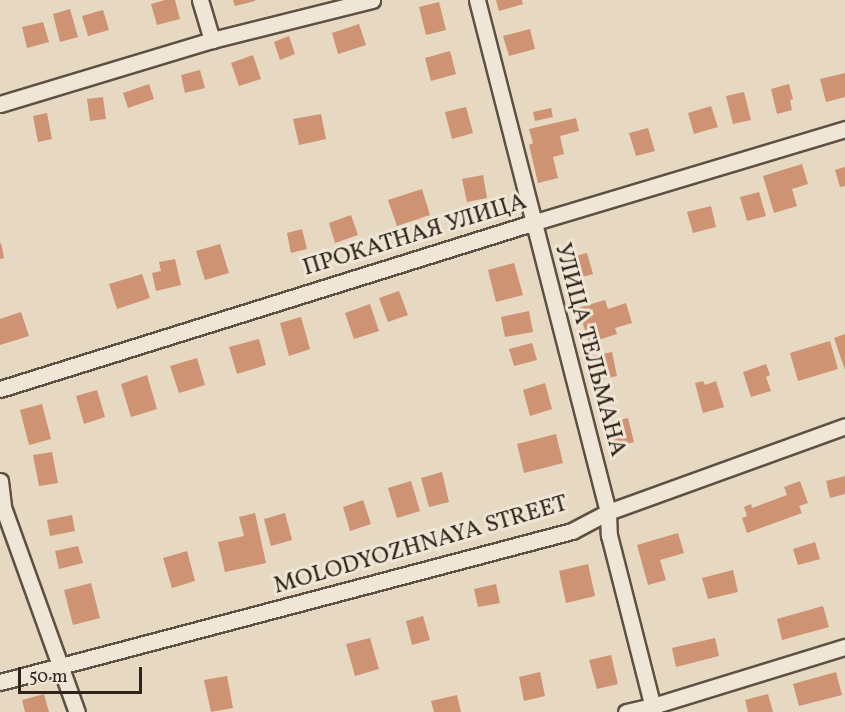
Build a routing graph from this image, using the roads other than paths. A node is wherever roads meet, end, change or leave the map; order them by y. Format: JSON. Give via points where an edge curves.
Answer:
{"nodes":[{"id":1,"x":200,"y":0,"type":"edge"},
{"id":2,"x":372,"y":0,"type":"edge"},
{"id":3,"x":477,"y":0,"type":"edge"},
{"id":4,"x":212,"y":40,"type":"junction"},
{"id":5,"x":0,"y":104,"type":"edge"},
{"id":6,"x":845,"y":129,"type":"edge"},
{"id":7,"x":532,"y":223,"type":"junction"},
{"id":8,"x":0,"y":389,"type":"edge"},
{"id":9,"x":845,"y":426,"type":"edge"},
{"id":10,"x":0,"y":481,"type":"edge"},
{"id":11,"x":2,"y":507,"type":"edge"},
{"id":12,"x":608,"y":512,"type":"junction"},
{"id":13,"x":845,"y":647,"type":"edge"},
{"id":14,"x":61,"y":666,"type":"junction"},
{"id":15,"x":0,"y":682,"type":"edge"},
{"id":16,"x":653,"y":709,"type":"edge"},
{"id":17,"x":76,"y":712,"type":"edge"},
{"id":18,"x":626,"y":712,"type":"edge"}],
"edges":[{"from":1,"to":4,"type":"street"},
{"from":2,"to":4,"type":"street"},
{"from":3,"to":7,"type":"street","name":"УЛИЦА ТЕЛЬМАНА"},
{"from":4,"to":5,"type":"street"},
{"from":6,"to":7,"type":"street","name":"ПРОКАТНАЯ УЛИЦА"},
{"from":7,"to":8,"type":"street","name":"ПРОКАТНАЯ УЛИЦА"},
{"from":7,"to":12,"type":"street","name":"УЛИЦА ТЕЛЬМАНА"},
{"from":9,"to":12,"type":"street","name":"MOLODYOZHNAYA STREET"},
{"from":10,"to":11,"type":"street"},
{"from":11,"to":14,"type":"street"},
{"from":12,"to":14,"type":"street","name":"MOLODYOZHNAYA STREET","via":[[572,531]]},
{"from":12,"to":16,"type":"street","name":"УЛИЦА ТЕЛЬМАНА","via":[[609,535]]},
{"from":13,"to":16,"type":"street"},
{"from":14,"to":15,"type":"street","name":"MOLODYOZHNAYA STREET"},
{"from":14,"to":17,"type":"street"},
{"from":16,"to":18,"type":"street"}]}
